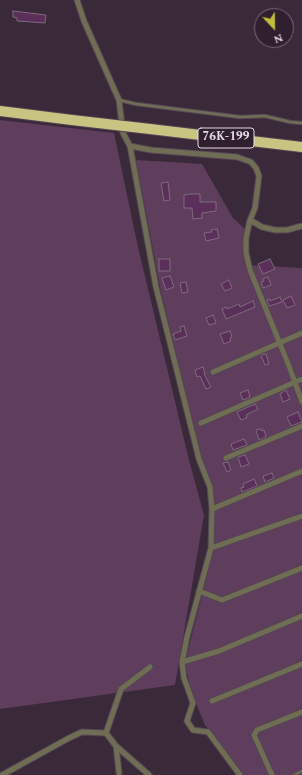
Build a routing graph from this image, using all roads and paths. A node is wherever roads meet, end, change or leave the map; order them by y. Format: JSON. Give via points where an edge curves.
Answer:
{"nodes":[{"id":1,"x":77,"y":0,"type":"edge"},
{"id":2,"x":119,"y":100,"type":"junction"},
{"id":3,"x":0,"y":111,"type":"edge"},
{"id":4,"x":302,"y":123,"type":"edge"},
{"id":5,"x":130,"y":146,"type":"junction"},
{"id":6,"x":302,"y":147,"type":"edge"},
{"id":7,"x":250,"y":220,"type":"junction"},
{"id":8,"x":302,"y":226,"type":"edge"},
{"id":9,"x":302,"y":333,"type":"edge"},
{"id":10,"x":279,"y":342,"type":"junction"},
{"id":11,"x":213,"y":372,"type":"dead end"},
{"id":12,"x":302,"y":379,"type":"edge"},
{"id":13,"x":295,"y":382,"type":"junction"},
{"id":14,"x":302,"y":402,"type":"edge"},
{"id":15,"x":202,"y":423,"type":"dead end"},
{"id":16,"x":302,"y":426,"type":"edge"},
{"id":17,"x":226,"y":458,"type":"dead end"},
{"id":18,"x":302,"y":471,"type":"edge"},
{"id":19,"x":212,"y":509,"type":"junction"},
{"id":20,"x":302,"y":516,"type":"edge"},
{"id":21,"x":211,"y":548,"type":"junction"},
{"id":22,"x":302,"y":568,"type":"edge"},
{"id":23,"x":199,"y":591,"type":"junction"},
{"id":24,"x":302,"y":616,"type":"edge"},
{"id":25,"x":182,"y":662,"type":"junction"},
{"id":26,"x":302,"y":664,"type":"edge"},
{"id":27,"x":150,"y":667,"type":"dead end"},
{"id":28,"x":212,"y":701,"type":"dead end"},
{"id":29,"x":302,"y":712,"type":"edge"},
{"id":30,"x":106,"y":733,"type":"junction"},
{"id":31,"x":116,"y":746,"type":"junction"},
{"id":32,"x":302,"y":771,"type":"edge"},
{"id":33,"x":119,"y":773,"type":"dead end"},
{"id":34,"x":148,"y":774,"type":"edge"},
{"id":35,"x":2,"y":775,"type":"edge"},
{"id":36,"x":240,"y":775,"type":"edge"},
{"id":37,"x":272,"y":775,"type":"edge"},
{"id":38,"x":294,"y":775,"type":"edge"}],
"edges":[{"from":1,"to":2,"type":"street"},
{"from":2,"to":4,"type":"lane","via":[[240,117],[265,116]]},
{"from":2,"to":5,"type":"street","via":[[123,132]]},
{"from":3,"to":6,"type":"highway","number":"76К-199","bridge":true},
{"from":5,"to":7,"type":"street","via":[[236,157],[251,162],[259,176],[255,208]]},
{"from":5,"to":19,"type":"street","via":[[156,287],[199,459],[210,487]]},
{"from":7,"to":8,"type":"street","via":[[262,227],[275,230]]},
{"from":7,"to":10,"type":"street","via":[[246,253],[250,270]]},
{"from":9,"to":10,"type":"street"},
{"from":10,"to":11,"type":"street"},
{"from":10,"to":13,"type":"street"},
{"from":12,"to":13,"type":"street"},
{"from":13,"to":14,"type":"street"},
{"from":13,"to":15,"type":"street"},
{"from":16,"to":17,"type":"street"},
{"from":18,"to":19,"type":"street"},
{"from":19,"to":21,"type":"street"},
{"from":20,"to":21,"type":"street"},
{"from":21,"to":23,"type":"street"},
{"from":22,"to":23,"type":"street","via":[[222,600]]},
{"from":23,"to":25,"type":"street"},
{"from":24,"to":25,"type":"street","via":[[219,650]]},
{"from":25,"to":36,"type":"street","via":[[184,678],[193,703],[188,721],[192,730],[208,732]]},
{"from":26,"to":28,"type":"street"},
{"from":27,"to":30,"type":"street","via":[[121,689]]},
{"from":29,"to":37,"type":"street","via":[[257,730],[254,735]]},
{"from":30,"to":31,"type":"street"},
{"from":30,"to":35,"type":"street","via":[[82,732]]},
{"from":31,"to":33,"type":"street"},
{"from":31,"to":34,"type":"street"},
{"from":32,"to":38,"type":"lane"}]}
